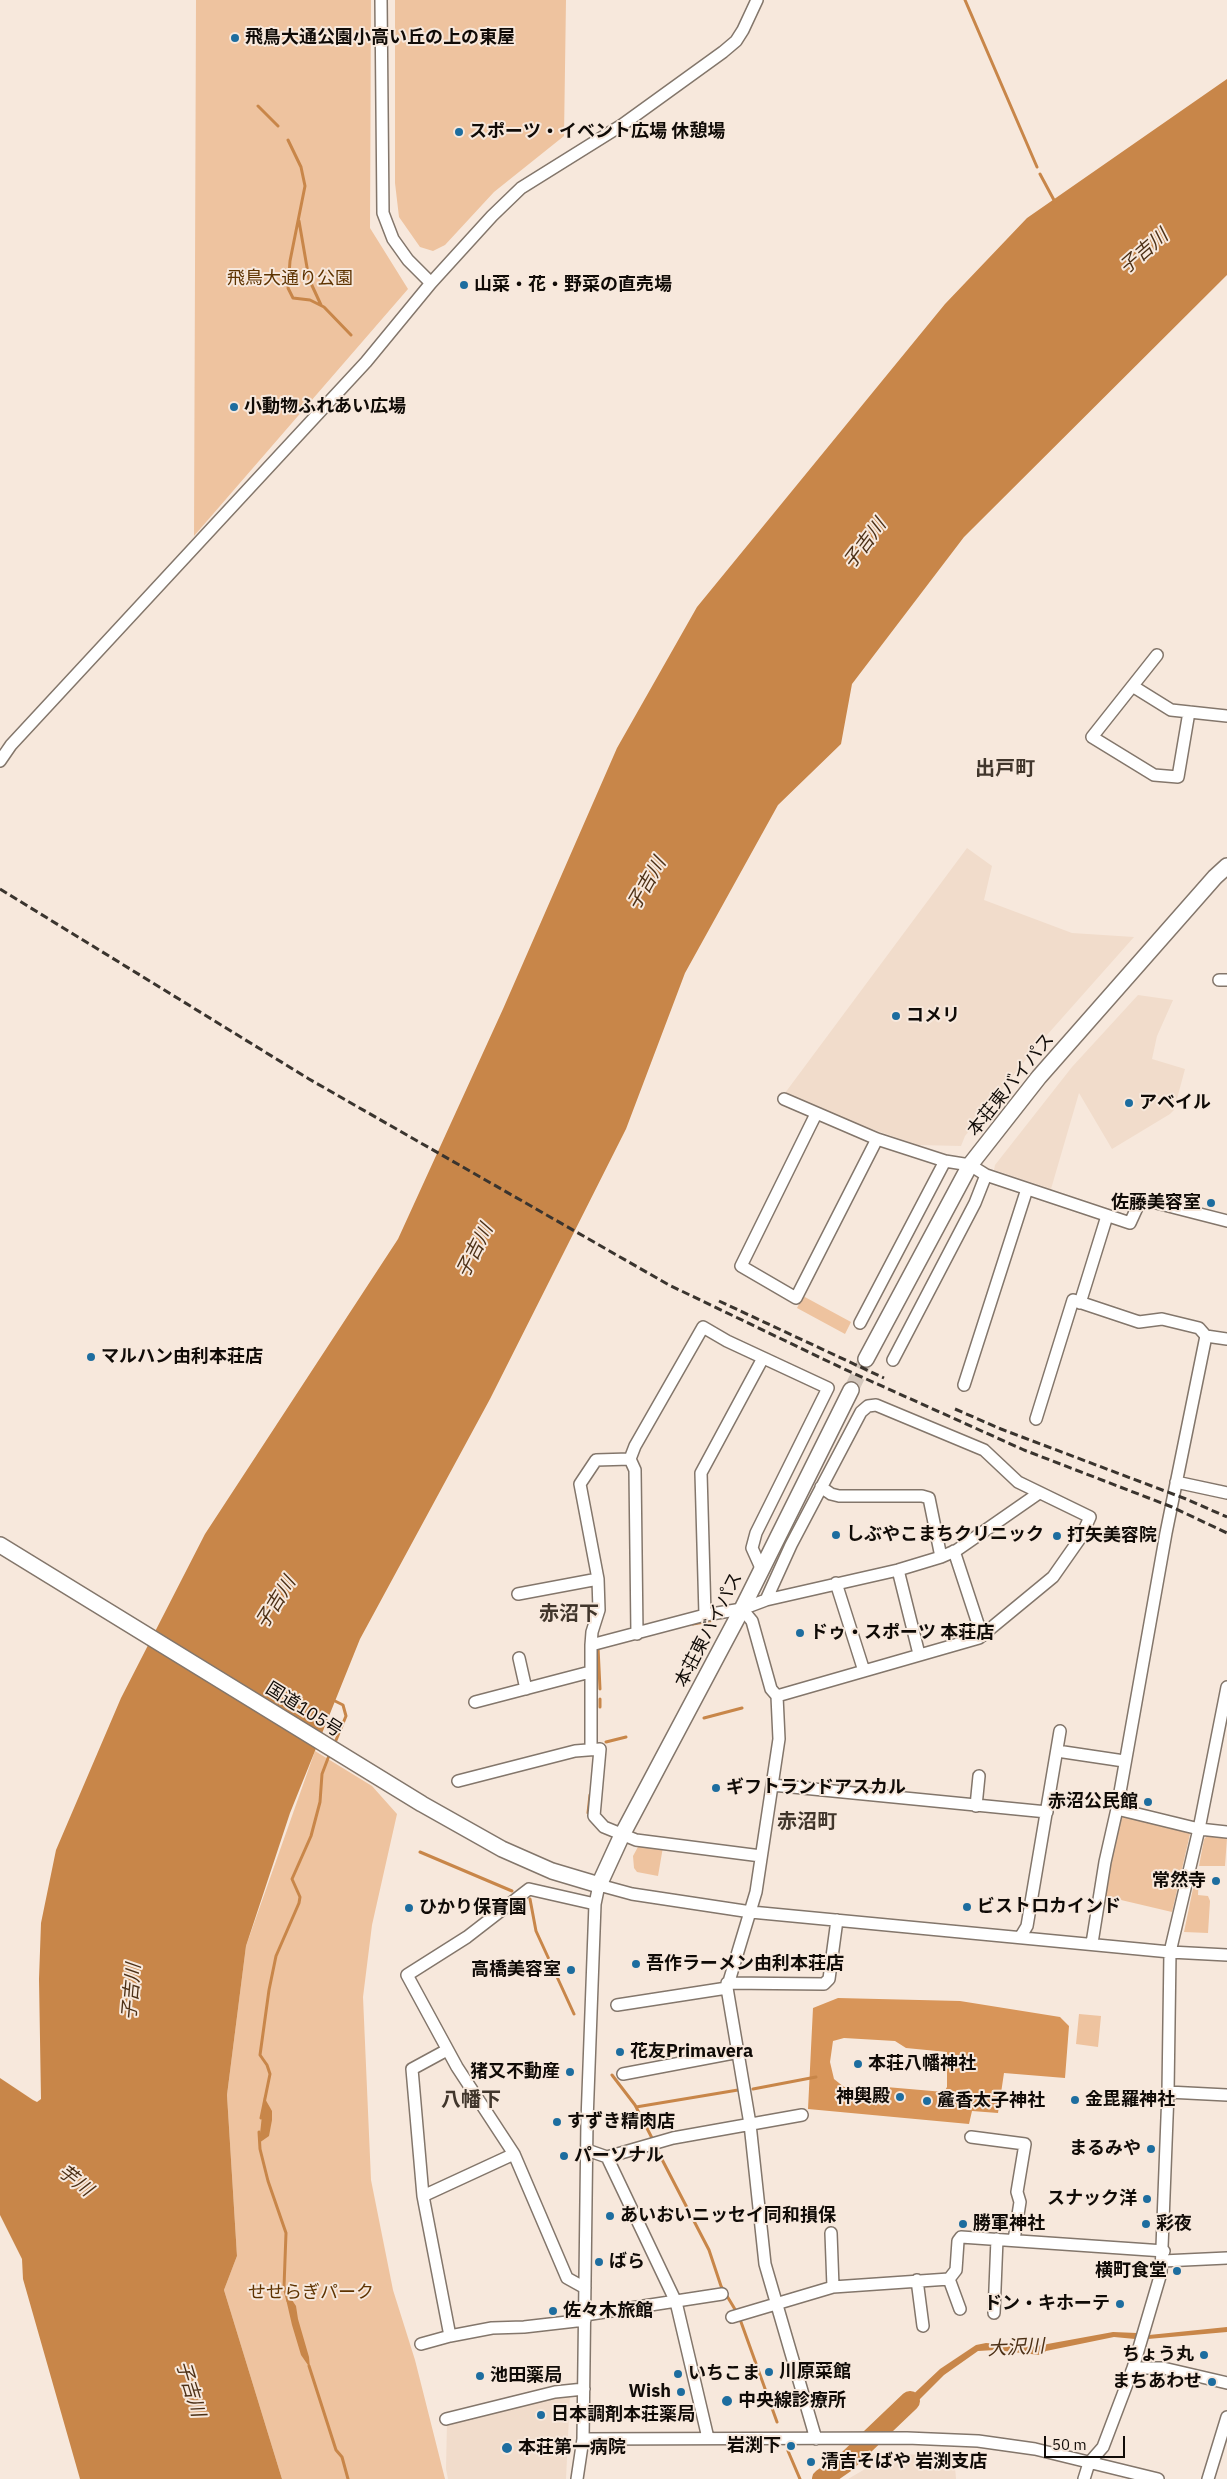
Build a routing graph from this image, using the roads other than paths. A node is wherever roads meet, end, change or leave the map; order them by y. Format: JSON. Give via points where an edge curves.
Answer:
{"nodes":[{"id":1,"x":381,"y":0,"type":"edge"},
{"id":2,"x":757,"y":0,"type":"edge"},
{"id":3,"x":432,"y":283,"type":"junction"},
{"id":4,"x":1157,"y":655,"type":"dead end"},
{"id":5,"x":1134,"y":687,"type":"junction"},
{"id":6,"x":1189,"y":712,"type":"junction"},
{"id":7,"x":1227,"y":716,"type":"edge"},
{"id":8,"x":0,"y":760,"type":"edge"},
{"id":9,"x":1227,"y":866,"type":"edge"},
{"id":10,"x":784,"y":1099,"type":"dead end"},
{"id":11,"x":816,"y":1114,"type":"junction"},
{"id":12,"x":877,"y":1139,"type":"junction"},
{"id":13,"x":945,"y":1160,"type":"junction"},
{"id":14,"x":970,"y":1165,"type":"junction"},
{"id":15,"x":986,"y":1175,"type":"junction"},
{"id":16,"x":1027,"y":1189,"type":"junction"},
{"id":17,"x":1107,"y":1216,"type":"junction"},
{"id":18,"x":1227,"y":1221,"type":"edge"},
{"id":19,"x":1080,"y":1303,"type":"junction"},
{"id":20,"x":860,"y":1323,"type":"dead end"},
{"id":21,"x":1206,"y":1336,"type":"junction"},
{"id":22,"x":1227,"y":1339,"type":"edge"},
{"id":23,"x":763,"y":1358,"type":"junction"},
{"id":24,"x":866,"y":1359,"type":"tunnel mouth"},
{"id":25,"x":893,"y":1360,"type":"dead end"},
{"id":26,"x":964,"y":1385,"type":"dead end"},
{"id":27,"x":851,"y":1390,"type":"tunnel mouth"},
{"id":28,"x":1036,"y":1419,"type":"dead end"},
{"id":29,"x":630,"y":1459,"type":"junction"},
{"id":30,"x":1176,"y":1482,"type":"junction"},
{"id":31,"x":821,"y":1487,"type":"junction"},
{"id":32,"x":1039,"y":1493,"type":"junction"},
{"id":33,"x":1227,"y":1493,"type":"edge"},
{"id":34,"x":0,"y":1545,"type":"edge"},
{"id":35,"x":954,"y":1551,"type":"junction"},
{"id":36,"x":941,"y":1557,"type":"junction"},
{"id":37,"x":761,"y":1568,"type":"junction"},
{"id":38,"x":898,"y":1570,"type":"junction"},
{"id":39,"x":598,"y":1579,"type":"junction"},
{"id":40,"x":836,"y":1584,"type":"junction"},
{"id":41,"x":518,"y":1594,"type":"dead end"},
{"id":42,"x":766,"y":1600,"type":"junction"},
{"id":43,"x":742,"y":1609,"type":"junction"},
{"id":44,"x":705,"y":1615,"type":"junction"},
{"id":45,"x":637,"y":1634,"type":"junction"},
{"id":46,"x":982,"y":1636,"type":"junction"},
{"id":47,"x":591,"y":1645,"type":"junction"},
{"id":48,"x":919,"y":1654,"type":"junction"},
{"id":49,"x":519,"y":1658,"type":"dead end"},
{"id":50,"x":864,"y":1671,"type":"junction"},
{"id":51,"x":590,"y":1672,"type":"junction"},
{"id":52,"x":1227,"y":1687,"type":"edge"},
{"id":53,"x":526,"y":1689,"type":"junction"},
{"id":54,"x":777,"y":1696,"type":"junction"},
{"id":55,"x":475,"y":1702,"type":"dead end"},
{"id":56,"x":1223,"y":1729,"type":"edge"},
{"id":57,"x":1060,"y":1730,"type":"dead end"},
{"id":58,"x":591,"y":1748,"type":"junction"},
{"id":59,"x":1058,"y":1752,"type":"junction"},
{"id":60,"x":1124,"y":1761,"type":"junction"},
{"id":61,"x":979,"y":1776,"type":"dead end"},
{"id":62,"x":458,"y":1781,"type":"dead end"},
{"id":63,"x":772,"y":1784,"type":"junction"},
{"id":64,"x":976,"y":1806,"type":"junction"},
{"id":65,"x":1117,"y":1809,"type":"junction"},
{"id":66,"x":1047,"y":1812,"type":"junction"},
{"id":67,"x":1199,"y":1829,"type":"junction"},
{"id":68,"x":1227,"y":1832,"type":"edge"},
{"id":69,"x":622,"y":1835,"type":"junction"},
{"id":70,"x":761,"y":1856,"type":"junction"},
{"id":71,"x":599,"y":1885,"type":"junction"},
{"id":72,"x":595,"y":1904,"type":"junction"},
{"id":73,"x":751,"y":1912,"type":"junction"},
{"id":74,"x":837,"y":1920,"type":"junction"},
{"id":75,"x":1021,"y":1936,"type":"junction"},
{"id":76,"x":1092,"y":1943,"type":"junction"},
{"id":77,"x":1170,"y":1952,"type":"junction"},
{"id":78,"x":1227,"y":1955,"type":"edge"},
{"id":79,"x":727,"y":1986,"type":"junction"},
{"id":80,"x":617,"y":2005,"type":"dead end"},
{"id":81,"x":447,"y":2050,"type":"junction"},
{"id":82,"x":739,"y":2052,"type":"junction"},
{"id":83,"x":622,"y":2074,"type":"dead end"},
{"id":84,"x":1168,"y":2092,"type":"junction"},
{"id":85,"x":1227,"y":2096,"type":"edge"},
{"id":86,"x":802,"y":2115,"type":"dead end"},
{"id":87,"x":750,"y":2124,"type":"junction"},
{"id":88,"x":971,"y":2137,"type":"dead end"},
{"id":89,"x":587,"y":2150,"type":"junction"},
{"id":90,"x":514,"y":2154,"type":"junction"},
{"id":91,"x":607,"y":2157,"type":"junction"},
{"id":92,"x":423,"y":2196,"type":"junction"},
{"id":93,"x":831,"y":2233,"type":"dead end"},
{"id":94,"x":997,"y":2239,"type":"junction"},
{"id":95,"x":1014,"y":2240,"type":"junction"},
{"id":96,"x":1163,"y":2256,"type":"junction"},
{"id":97,"x":1227,"y":2258,"type":"edge"},
{"id":98,"x":949,"y":2279,"type":"junction"},
{"id":99,"x":917,"y":2280,"type":"junction"},
{"id":100,"x":834,"y":2287,"type":"junction"},
{"id":101,"x":585,"y":2288,"type":"junction"},
{"id":102,"x":722,"y":2294,"type":"dead end"},
{"id":103,"x":676,"y":2302,"type":"junction"},
{"id":104,"x":777,"y":2303,"type":"junction"},
{"id":105,"x":960,"y":2309,"type":"dead end"},
{"id":106,"x":994,"y":2313,"type":"dead end"},
{"id":107,"x":732,"y":2317,"type":"dead end"},
{"id":108,"x":585,"y":2318,"type":"junction"},
{"id":109,"x":924,"y":2326,"type":"dead end"},
{"id":110,"x":450,"y":2336,"type":"junction"},
{"id":111,"x":421,"y":2344,"type":"dead end"},
{"id":112,"x":1133,"y":2368,"type":"junction"},
{"id":113,"x":1227,"y":2383,"type":"edge"},
{"id":114,"x":584,"y":2389,"type":"junction"},
{"id":115,"x":1227,"y":2417,"type":"edge"},
{"id":116,"x":446,"y":2419,"type":"dead end"},
{"id":117,"x":708,"y":2438,"type":"junction"},
{"id":118,"x":583,"y":2439,"type":"junction"},
{"id":119,"x":816,"y":2439,"type":"junction"},
{"id":120,"x":1089,"y":2463,"type":"junction"},
{"id":121,"x":577,"y":2479,"type":"edge"},
{"id":122,"x":1084,"y":2479,"type":"edge"},
{"id":123,"x":1158,"y":2479,"type":"edge"},
{"id":124,"x":1208,"y":2479,"type":"edge"}],
"edges":[{"from":1,"to":3,"type":"street","via":[[383,213],[393,239],[408,260]]},
{"from":2,"to":3,"type":"street","via":[[736,41],[622,125],[522,188],[492,216]]},
{"from":3,"to":8,"type":"street","via":[[366,362]]},
{"from":4,"to":5,"type":"street"},
{"from":5,"to":6,"type":"street","via":[[1171,710]]},
{"from":5,"to":6,"type":"street","via":[[1092,737],[1154,775],[1178,777]]},
{"from":6,"to":7,"type":"street"},
{"from":9,"to":14,"type":"highway","name":"本荘東バイパス","via":[[1039,1077]]},
{"from":10,"to":11,"type":"street"},
{"from":11,"to":12,"type":"street"},
{"from":11,"to":12,"type":"street","via":[[741,1266],[796,1298]]},
{"from":12,"to":13,"type":"street"},
{"from":13,"to":14,"type":"street"},
{"from":13,"to":20,"type":"street"},
{"from":14,"to":15,"type":"street"},
{"from":14,"to":24,"type":"highway","name":"本荘東バイパス"},
{"from":15,"to":16,"type":"street"},
{"from":15,"to":25,"type":"street"},
{"from":16,"to":17,"type":"street"},
{"from":16,"to":26,"type":"street"},
{"from":17,"to":18,"type":"street","via":[[1130,1223],[1142,1199]]},
{"from":17,"to":19,"type":"street"},
{"from":19,"to":21,"type":"street","via":[[1139,1322],[1162,1319],[1199,1328]]},
{"from":19,"to":28,"type":"street","via":[[1073,1300]]},
{"from":21,"to":22,"type":"street"},
{"from":21,"to":30,"type":"street"},
{"from":23,"to":29,"type":"street","via":[[703,1327]]},
{"from":23,"to":37,"type":"street","via":[[828,1388],[756,1533],[752,1548]]},
{"from":23,"to":44,"type":"street","via":[[702,1473]]},
{"from":27,"to":37,"type":"highway","name":"本荘東バイパス"},
{"from":29,"to":39,"type":"street","via":[[596,1460],[580,1484]]},
{"from":29,"to":45,"type":"street","via":[[635,1470]]},
{"from":30,"to":33,"type":"street"},
{"from":30,"to":60,"type":"street"},
{"from":31,"to":32,"type":"street","via":[[861,1412],[876,1405],[984,1450],[1018,1482]]},
{"from":31,"to":36,"type":"street","via":[[840,1496],[929,1498]]},
{"from":31,"to":42,"type":"street"},
{"from":32,"to":35,"type":"street"},
{"from":32,"to":46,"type":"street","via":[[1090,1517],[1081,1537],[1053,1577]]},
{"from":34,"to":71,"type":"highway","name":"国道105号","via":[[422,1804],[502,1849],[552,1871]]},
{"from":35,"to":36,"type":"street"},
{"from":35,"to":46,"type":"street"},
{"from":36,"to":38,"type":"street"},
{"from":37,"to":43,"type":"highway","name":"本荘東バイパス"},
{"from":38,"to":40,"type":"street"},
{"from":38,"to":48,"type":"street"},
{"from":39,"to":41,"type":"street"},
{"from":39,"to":47,"type":"street","via":[[599,1610]]},
{"from":40,"to":42,"type":"street"},
{"from":40,"to":50,"type":"street"},
{"from":42,"to":43,"type":"street"},
{"from":43,"to":44,"type":"street"},
{"from":43,"to":54,"type":"street","via":[[752,1621],[771,1689]]},
{"from":43,"to":69,"type":"highway","name":"本荘東バイパス"},
{"from":44,"to":45,"type":"street"},
{"from":45,"to":47,"type":"street"},
{"from":46,"to":48,"type":"street"},
{"from":47,"to":51,"type":"street"},
{"from":48,"to":50,"type":"street"},
{"from":49,"to":53,"type":"street"},
{"from":50,"to":54,"type":"street"},
{"from":51,"to":53,"type":"street"},
{"from":51,"to":58,"type":"street"},
{"from":52,"to":56,"type":"street"},
{"from":53,"to":55,"type":"street"},
{"from":54,"to":63,"type":"street","via":[[779,1739]]},
{"from":56,"to":67,"type":"street"},
{"from":57,"to":59,"type":"street"},
{"from":58,"to":62,"type":"street"},
{"from":58,"to":69,"type":"street","via":[[600,1748],[594,1816],[604,1827]]},
{"from":59,"to":60,"type":"street"},
{"from":59,"to":66,"type":"street"},
{"from":60,"to":65,"type":"street"},
{"from":61,"to":64,"type":"street"},
{"from":63,"to":64,"type":"street"},
{"from":63,"to":70,"type":"street"},
{"from":64,"to":66,"type":"street"},
{"from":65,"to":67,"type":"street"},
{"from":65,"to":76,"type":"street"},
{"from":66,"to":75,"type":"street","via":[[1027,1926]]},
{"from":67,"to":68,"type":"street"},
{"from":67,"to":77,"type":"street"},
{"from":69,"to":70,"type":"street","via":[[643,1841]]},
{"from":69,"to":71,"type":"highway","name":"本荘東バイパス"},
{"from":70,"to":73,"type":"street"},
{"from":71,"to":72,"type":"street"},
{"from":71,"to":73,"type":"street","via":[[632,1894]]},
{"from":72,"to":81,"type":"street","via":[[530,1889],[407,1975]]},
{"from":72,"to":89,"type":"street"},
{"from":73,"to":74,"type":"street"},
{"from":73,"to":79,"type":"street"},
{"from":74,"to":75,"type":"street"},
{"from":74,"to":79,"type":"street","via":[[829,1978],[824,1984]]},
{"from":75,"to":76,"type":"street"},
{"from":76,"to":77,"type":"street"},
{"from":77,"to":78,"type":"street"},
{"from":77,"to":84,"type":"street"},
{"from":79,"to":80,"type":"street"},
{"from":79,"to":82,"type":"street"},
{"from":81,"to":90,"type":"street"},
{"from":81,"to":92,"type":"street","via":[[412,2069]]},
{"from":82,"to":83,"type":"street"},
{"from":82,"to":87,"type":"street"},
{"from":84,"to":85,"type":"street"},
{"from":84,"to":96,"type":"street"},
{"from":86,"to":87,"type":"street"},
{"from":87,"to":91,"type":"street","via":[[654,2143]]},
{"from":87,"to":104,"type":"street","via":[[765,2264]]},
{"from":88,"to":95,"type":"street","via":[[1024,2144]]},
{"from":89,"to":91,"type":"street"},
{"from":89,"to":101,"type":"street"},
{"from":90,"to":92,"type":"street"},
{"from":90,"to":101,"type":"street","via":[[568,2278]]},
{"from":91,"to":103,"type":"street"},
{"from":92,"to":110,"type":"street"},
{"from":93,"to":100,"type":"street"},
{"from":94,"to":95,"type":"street"},
{"from":94,"to":98,"type":"street","via":[[961,2237],[956,2270]]},
{"from":94,"to":106,"type":"street"},
{"from":95,"to":96,"type":"street"},
{"from":96,"to":97,"type":"street"},
{"from":96,"to":112,"type":"street"},
{"from":98,"to":99,"type":"street"},
{"from":98,"to":105,"type":"street"},
{"from":99,"to":100,"type":"street"},
{"from":99,"to":109,"type":"street"},
{"from":100,"to":104,"type":"street"},
{"from":101,"to":108,"type":"street"},
{"from":102,"to":103,"type":"street"},
{"from":103,"to":108,"type":"street"},
{"from":103,"to":117,"type":"street"},
{"from":104,"to":107,"type":"street"},
{"from":104,"to":119,"type":"street"},
{"from":108,"to":110,"type":"street"},
{"from":108,"to":114,"type":"street"},
{"from":110,"to":111,"type":"street"},
{"from":112,"to":113,"type":"street","via":[[1163,2368]]},
{"from":112,"to":120,"type":"street","via":[[1104,2447]]},
{"from":114,"to":116,"type":"street","via":[[555,2392]]},
{"from":114,"to":118,"type":"street"},
{"from":115,"to":124,"type":"street"},
{"from":117,"to":118,"type":"street"},
{"from":117,"to":119,"type":"street"},
{"from":118,"to":121,"type":"street"},
{"from":119,"to":120,"type":"street","via":[[940,2438],[1006,2444]]},
{"from":120,"to":122,"type":"street"},
{"from":120,"to":123,"type":"street"}]}
